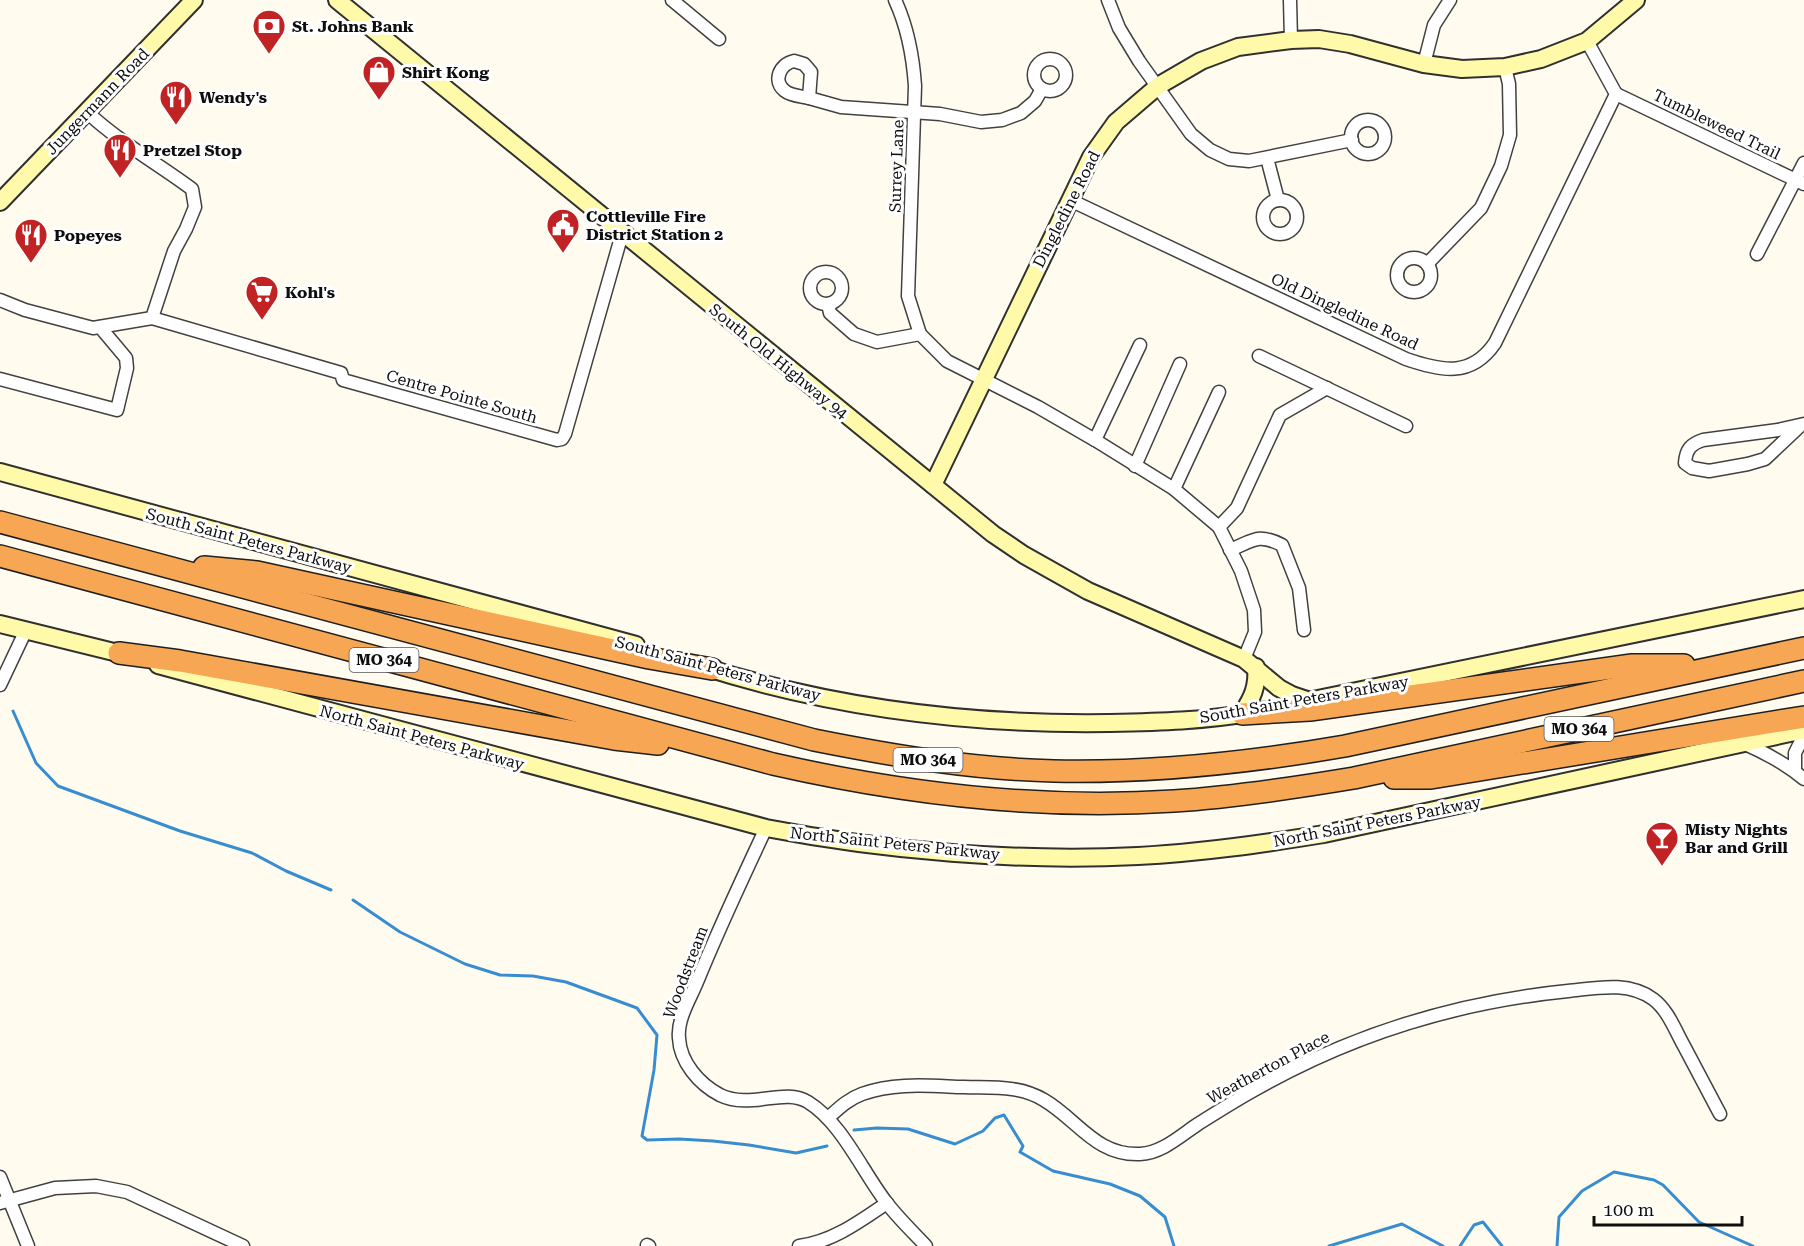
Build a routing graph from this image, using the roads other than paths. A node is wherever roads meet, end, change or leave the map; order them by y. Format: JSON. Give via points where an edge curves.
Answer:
{"nodes":[{"id":1,"x":194,"y":0,"type":"edge"},
{"id":2,"x":337,"y":0,"type":"edge"},
{"id":3,"x":895,"y":0,"type":"edge"},
{"id":4,"x":1108,"y":0,"type":"edge"},
{"id":5,"x":1290,"y":0,"type":"edge"},
{"id":6,"x":1450,"y":0,"type":"edge"},
{"id":7,"x":1636,"y":0,"type":"edge"},
{"id":8,"x":674,"y":1,"type":"edge"},
{"id":9,"x":719,"y":39,"type":"dead end"},
{"id":10,"x":1291,"y":40,"type":"junction"},
{"id":11,"x":1587,"y":41,"type":"junction"},
{"id":12,"x":1424,"y":64,"type":"junction"},
{"id":13,"x":1505,"y":67,"type":"junction"},
{"id":14,"x":1158,"y":86,"type":"junction"},
{"id":15,"x":1042,"y":89,"type":"dead end"},
{"id":16,"x":1616,"y":94,"type":"junction"},
{"id":17,"x":809,"y":98,"type":"dead end"},
{"id":18,"x":915,"y":111,"type":"junction"},
{"id":19,"x":87,"y":112,"type":"junction"},
{"id":20,"x":1352,"y":141,"type":"dead end"},
{"id":21,"x":1267,"y":158,"type":"junction"},
{"id":22,"x":1804,"y":163,"type":"edge"},
{"id":23,"x":1800,"y":182,"type":"edge"},
{"id":24,"x":1070,"y":200,"type":"junction"},
{"id":25,"x":1278,"y":200,"type":"dead end"},
{"id":26,"x":0,"y":202,"type":"edge"},
{"id":27,"x":622,"y":234,"type":"junction"},
{"id":28,"x":1756,"y":254,"type":"dead end"},
{"id":29,"x":1427,"y":264,"type":"dead end"},
{"id":30,"x":1,"y":302,"type":"edge"},
{"id":31,"x":828,"y":304,"type":"dead end"},
{"id":32,"x":152,"y":318,"type":"junction"},
{"id":33,"x":100,"y":327,"type":"junction"},
{"id":34,"x":920,"y":334,"type":"junction"},
{"id":35,"x":1140,"y":345,"type":"dead end"},
{"id":36,"x":1259,"y":356,"type":"dead end"},
{"id":37,"x":1180,"y":364,"type":"dead end"},
{"id":38,"x":0,"y":379,"type":"edge"},
{"id":39,"x":985,"y":380,"type":"junction"},
{"id":40,"x":1327,"y":388,"type":"junction"},
{"id":41,"x":1219,"y":392,"type":"dead end"},
{"id":42,"x":1803,"y":424,"type":"edge"},
{"id":43,"x":1406,"y":426,"type":"dead end"},
{"id":44,"x":1095,"y":440,"type":"junction"},
{"id":45,"x":1136,"y":466,"type":"junction"},
{"id":46,"x":0,"y":472,"type":"edge"},
{"id":47,"x":933,"y":485,"type":"junction"},
{"id":48,"x":1174,"y":489,"type":"junction"},
{"id":49,"x":0,"y":522,"type":"edge"},
{"id":50,"x":1219,"y":527,"type":"junction"},
{"id":51,"x":1230,"y":550,"type":"junction"},
{"id":52,"x":0,"y":556,"type":"edge"},
{"id":53,"x":143,"y":561,"type":"junction"},
{"id":54,"x":1804,"y":599,"type":"edge"},
{"id":55,"x":0,"y":624,"type":"edge"},
{"id":56,"x":26,"y":630,"type":"junction"},
{"id":57,"x":1304,"y":630,"type":"dead end"},
{"id":58,"x":1804,"y":648,"type":"edge"},
{"id":59,"x":119,"y":652,"type":"junction"},
{"id":60,"x":1250,"y":663,"type":"junction"},
{"id":61,"x":1727,"y":664,"type":"junction"},
{"id":62,"x":712,"y":669,"type":"junction"},
{"id":63,"x":1804,"y":681,"type":"edge"},
{"id":64,"x":0,"y":685,"type":"edge"},
{"id":65,"x":1310,"y":701,"type":"junction"},
{"id":66,"x":1242,"y":714,"type":"junction"},
{"id":67,"x":1804,"y":717,"type":"edge"},
{"id":68,"x":1804,"y":730,"type":"edge"},
{"id":69,"x":1804,"y":735,"type":"edge"},
{"id":70,"x":1743,"y":743,"type":"junction"},
{"id":71,"x":719,"y":750,"type":"junction"},
{"id":72,"x":1795,"y":770,"type":"junction"},
{"id":73,"x":1354,"y":778,"type":"junction"},
{"id":74,"x":1804,"y":779,"type":"edge"},
{"id":75,"x":766,"y":828,"type":"junction"},
{"id":76,"x":1720,"y":1114,"type":"dead end"},
{"id":77,"x":828,"y":1118,"type":"junction"},
{"id":78,"x":0,"y":1177,"type":"edge"},
{"id":79,"x":4,"y":1202,"type":"edge"},
{"id":80,"x":886,"y":1203,"type":"junction"},
{"id":81,"x":27,"y":1246,"type":"edge"},
{"id":82,"x":243,"y":1246,"type":"edge"},
{"id":83,"x":799,"y":1246,"type":"edge"},
{"id":84,"x":926,"y":1246,"type":"edge"}],
"edges":[{"from":1,"to":19,"type":"main road","name":"Jungermann Road"},
{"from":2,"to":27,"type":"main road","name":"South Old Highway 94"},
{"from":3,"to":18,"type":"street","name":"Surrey Lane","via":[[905,20],[913,58]]},
{"from":4,"to":14,"type":"street","via":[[1119,28]]},
{"from":5,"to":10,"type":"street"},
{"from":6,"to":12,"type":"street","via":[[1434,25]]},
{"from":7,"to":11,"type":"main road","name":"Dingledine Road"},
{"from":8,"to":9,"type":"street"},
{"from":10,"to":12,"type":"main road","name":"Dingledine Road","via":[[1335,41]]},
{"from":10,"to":14,"type":"main road","name":"Dingledine Road","via":[[1238,47]]},
{"from":11,"to":13,"type":"main road","name":"Dingledine Road","via":[[1541,59]]},
{"from":11,"to":16,"type":"street"},
{"from":12,"to":13,"type":"main road","name":"Dingledine Road","via":[[1462,69]]},
{"from":13,"to":29,"type":"street","via":[[1510,135],[1501,166],[1481,208]]},
{"from":14,"to":21,"type":"street","via":[[1191,134],[1210,150],[1229,159]]},
{"from":14,"to":24,"type":"main road","name":"Dingledine Road","via":[[1116,122],[1091,157]]},
{"from":15,"to":18,"type":"street","via":[[1021,113],[1002,120],[981,122]]},
{"from":16,"to":23,"type":"street","name":"Tumbleweed Trail"},
{"from":16,"to":24,"type":"street","name":"Old Dingledine Road","via":[[1495,343],[1479,361],[1458,370],[1428,367],[1406,359]]},
{"from":17,"to":18,"type":"street","via":[[841,107]]},
{"from":18,"to":34,"type":"street","name":"Surrey Lane","via":[[908,296]]},
{"from":19,"to":26,"type":"main road","name":"Jungermann Road"},
{"from":19,"to":32,"type":"street","via":[[192,189],[195,207],[174,251]]},
{"from":20,"to":21,"type":"street"},
{"from":21,"to":25,"type":"street"},
{"from":22,"to":23,"type":"street"},
{"from":23,"to":28,"type":"street"},
{"from":24,"to":39,"type":"main road","name":"Dingledine Road"},
{"from":27,"to":32,"type":"street","name":"Centre Pointe South","via":[[565,435],[557,440],[343,380],[341,373]]},
{"from":27,"to":47,"type":"main road","name":"South Old Highway 94"},
{"from":30,"to":33,"type":"street","name":"Centre Pointe South","via":[[82,326]]},
{"from":31,"to":34,"type":"street","via":[[830,313],[854,334],[877,342]]},
{"from":32,"to":33,"type":"street","name":"Centre Pointe South"},
{"from":33,"to":38,"type":"street","via":[[126,358],[117,410]]},
{"from":34,"to":39,"type":"street","via":[[947,361]]},
{"from":35,"to":44,"type":"street"},
{"from":36,"to":40,"type":"street"},
{"from":37,"to":45,"type":"street"},
{"from":39,"to":44,"type":"street"},
{"from":39,"to":47,"type":"main road","name":"Dingledine Road"},
{"from":40,"to":43,"type":"street"},
{"from":40,"to":50,"type":"street","via":[[1280,415],[1237,508]]},
{"from":41,"to":48,"type":"street"},
{"from":42,"to":42,"type":"street","via":[[1703,440],[1688,448],[1685,463],[1709,471],[1765,459]]},
{"from":44,"to":45,"type":"street"},
{"from":45,"to":48,"type":"street"},
{"from":46,"to":62,"type":"main road","name":"South Saint Peters Parkway"},
{"from":47,"to":60,"type":"main road","name":"South Old Highway 94","via":[[993,534],[1056,574]]},
{"from":48,"to":50,"type":"street"},
{"from":49,"to":53,"type":"highway","number":"MO 364"},
{"from":50,"to":51,"type":"street"},
{"from":51,"to":57,"type":"street","via":[[1259,538],[1282,545],[1299,588]]},
{"from":51,"to":60,"type":"street","via":[[1254,610],[1256,632]]},
{"from":52,"to":71,"type":"highway","number":"MO 364"},
{"from":53,"to":61,"type":"highway","number":"MO 364","via":[[814,740],[933,761],[1013,769],[1226,765],[1356,744]]},
{"from":53,"to":62,"type":"highway","via":[[257,572]]},
{"from":54,"to":65,"type":"main road","name":"South Saint Peters Parkway"},
{"from":55,"to":56,"type":"main road","name":"North Saint Peters Parkway"},
{"from":56,"to":59,"type":"main road","name":"North Saint Peters Parkway"},
{"from":56,"to":64,"type":"street"},
{"from":58,"to":61,"type":"highway","number":"MO 364"},
{"from":59,"to":71,"type":"highway","via":[[614,739]]},
{"from":59,"to":75,"type":"main road","name":"North Saint Peters Parkway"},
{"from":60,"to":65,"type":"main road","name":"South Old Highway 94","via":[[1279,688]]},
{"from":60,"to":66,"type":"main road","via":[[1257,681]]},
{"from":61,"to":66,"type":"highway","via":[[1632,665],[1310,710]]},
{"from":62,"to":66,"type":"main road","name":"South Saint Peters Parkway","via":[[850,702],[974,719],[1148,722]]},
{"from":63,"to":73,"type":"highway","number":"MO 364"},
{"from":65,"to":66,"type":"main road","name":"South Saint Peters Parkway"},
{"from":67,"to":73,"type":"highway","via":[[1431,778]]},
{"from":68,"to":70,"type":"main road","name":"North Saint Peters Parkway"},
{"from":69,"to":72,"type":"street","via":[[1795,753]]},
{"from":70,"to":72,"type":"street"},
{"from":70,"to":75,"type":"main road","name":"North Saint Peters Parkway","via":[[1324,834],[1205,851],[1013,856],[813,837]]},
{"from":71,"to":73,"type":"highway","number":"MO 364","via":[[881,786],[1044,802],[1183,800]]},
{"from":72,"to":74,"type":"street"},
{"from":75,"to":77,"type":"street","name":"Woodstream","via":[[710,950],[682,1018],[678,1038],[693,1073],[720,1095],[738,1101],[795,1096]]},
{"from":76,"to":77,"type":"street","name":"Weatherton Place","via":[[1664,1009],[1642,993],[1625,987],[1501,999],[1378,1033],[1323,1053],[1229,1104],[1168,1145],[1142,1154],[1121,1154],[1100,1145],[1043,1099],[1012,1089],[905,1085],[862,1094]]},
{"from":77,"to":80,"type":"street","name":"Woodstream"},
{"from":78,"to":79,"type":"street"},
{"from":79,"to":81,"type":"street"},
{"from":79,"to":82,"type":"street","via":[[55,1188],[96,1186],[127,1192]]},
{"from":80,"to":83,"type":"street","via":[[831,1238]]},
{"from":80,"to":84,"type":"street","name":"Woodstream"}]}
